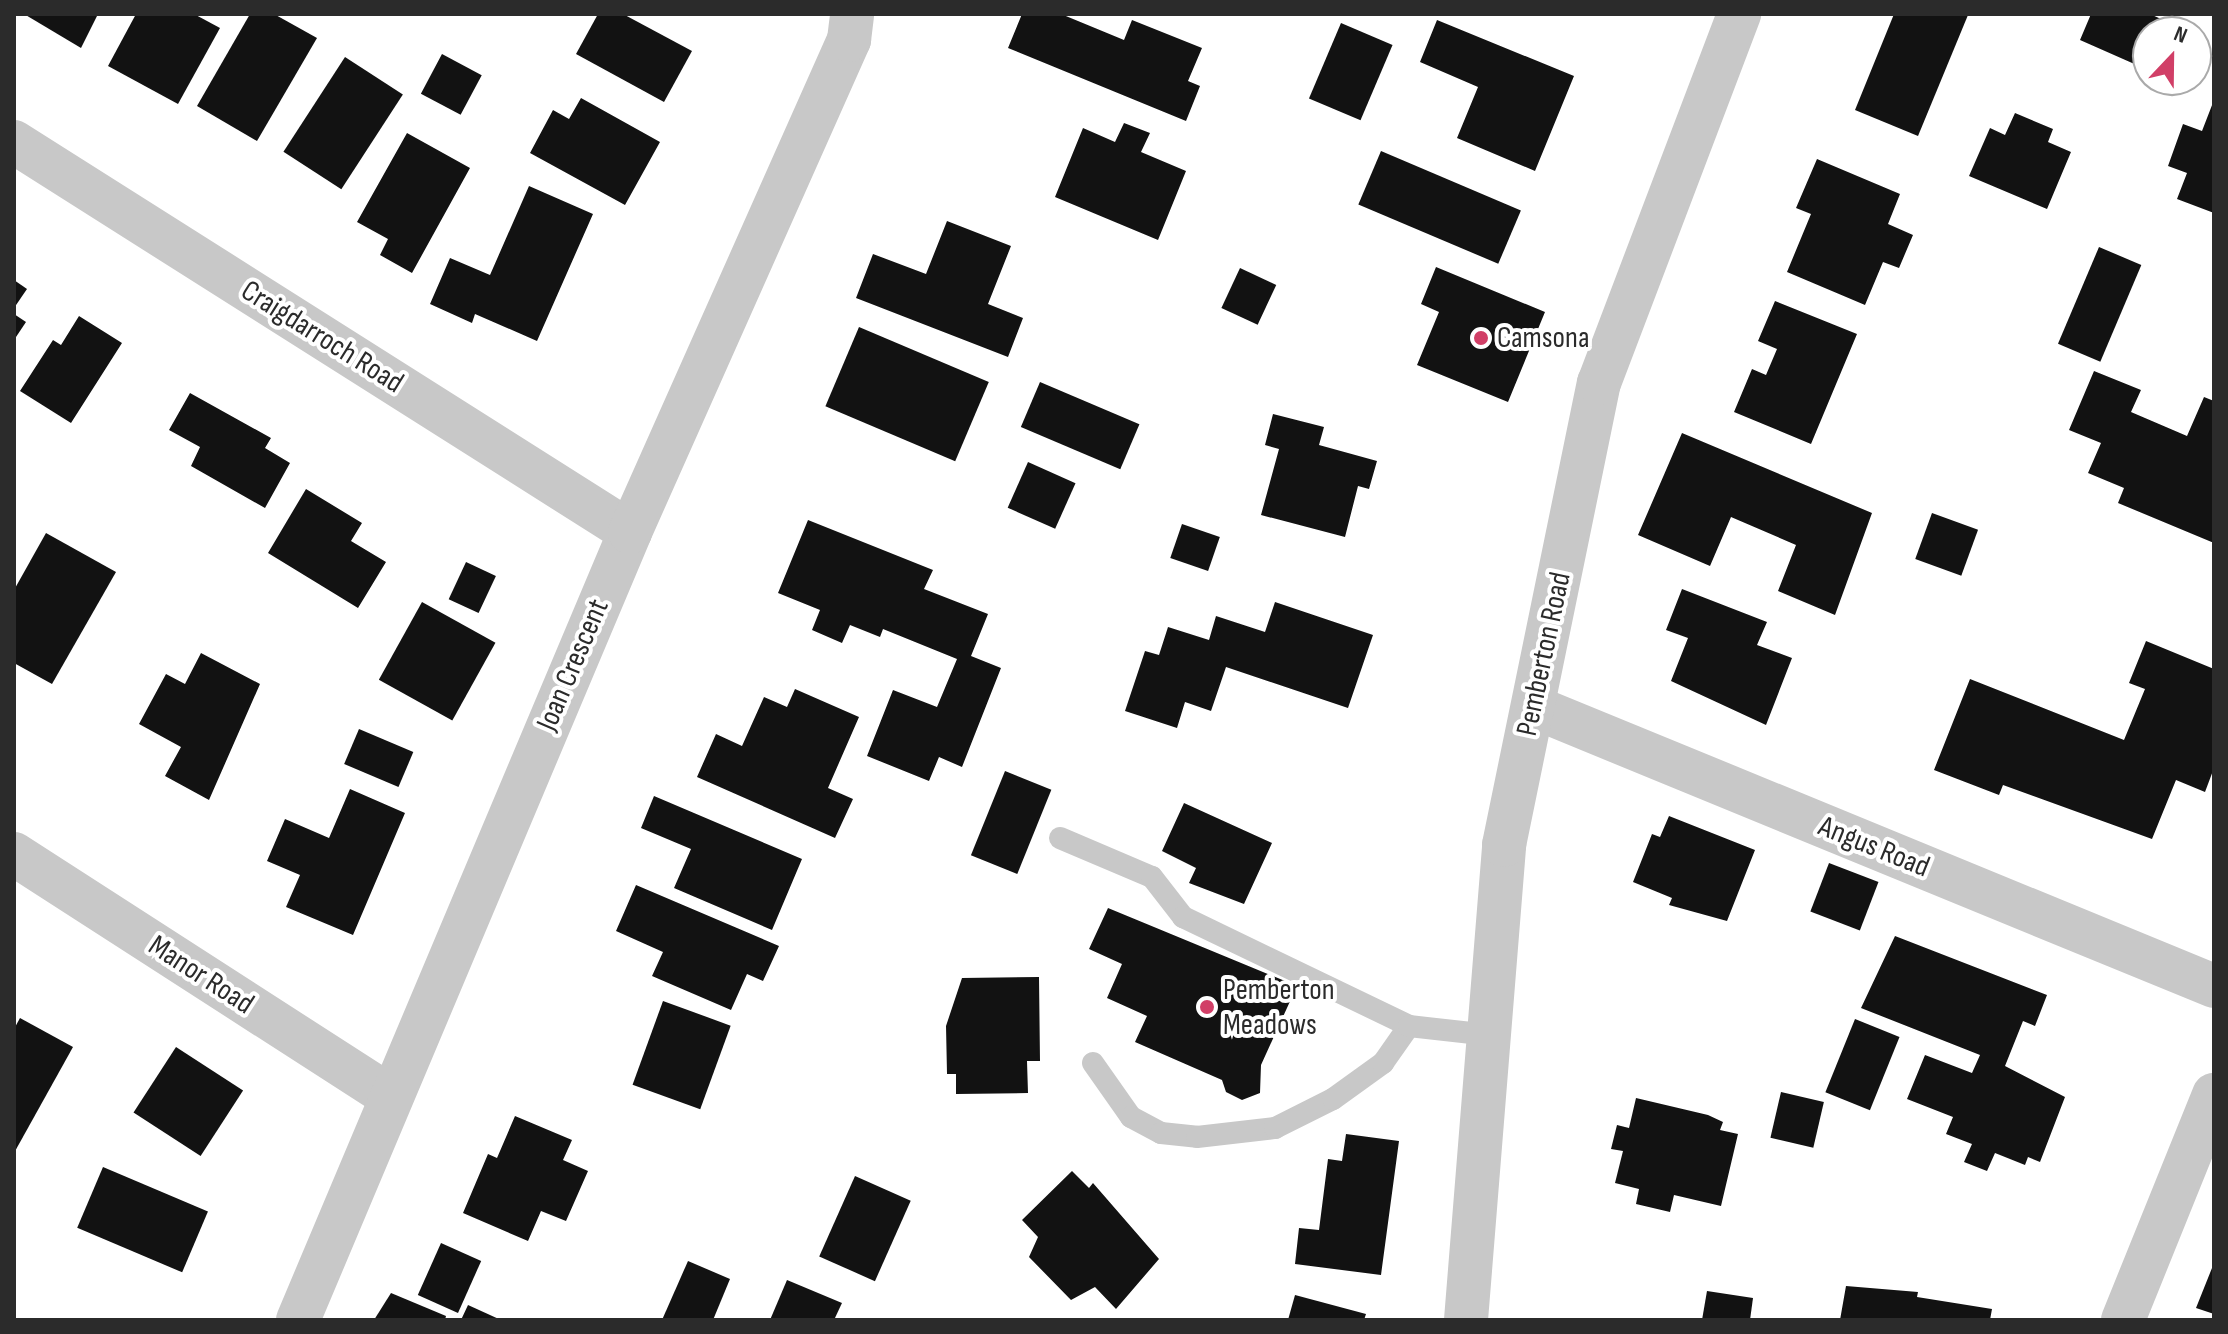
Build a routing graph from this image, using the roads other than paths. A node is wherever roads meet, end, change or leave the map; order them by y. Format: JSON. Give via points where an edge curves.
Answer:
{"nodes":[{"id":1,"x":852,"y":14,"type":"edge"},
{"id":2,"x":1739,"y":14,"type":"edge"},
{"id":3,"x":14,"y":142,"type":"edge"},
{"id":4,"x":630,"y":532,"type":"junction"},
{"id":5,"x":1534,"y":707,"type":"junction"},
{"id":6,"x":1060,"y":838,"type":"dead end"},
{"id":7,"x":14,"y":854,"type":"edge"},
{"id":8,"x":2214,"y":986,"type":"edge"},
{"id":9,"x":1409,"y":1026,"type":"junction"},
{"id":10,"x":1489,"y":1035,"type":"junction"},
{"id":11,"x":1093,"y":1063,"type":"dead end"},
{"id":12,"x":389,"y":1096,"type":"junction"},
{"id":13,"x":2211,"y":1110,"type":"edge"},
{"id":14,"x":298,"y":1320,"type":"edge"},
{"id":15,"x":1466,"y":1320,"type":"edge"},
{"id":16,"x":2123,"y":1320,"type":"edge"}],
"edges":[{"from":1,"to":4,"type":"street","name":"Joan Crescent","via":[[843,54]]},
{"from":2,"to":5,"type":"street","name":"Pemberton Road","via":[[1599,383]]},
{"from":3,"to":4,"type":"street","name":"Craigdarroch Road"},
{"from":4,"to":12,"type":"street","name":"Joan Crescent"},
{"from":5,"to":8,"type":"street","name":"Angus Road"},
{"from":5,"to":10,"type":"street","name":"Pemberton Road","via":[[1504,845]]},
{"from":6,"to":9,"type":"lane","via":[[1152,877],[1183,917]]},
{"from":7,"to":12,"type":"street","name":"Manor Road"},
{"from":9,"to":10,"type":"lane"},
{"from":9,"to":11,"type":"lane","via":[[1383,1063],[1333,1099],[1275,1128],[1197,1137],[1161,1133],[1131,1117]]},
{"from":10,"to":15,"type":"street","name":"Pemberton Road"},
{"from":12,"to":14,"type":"street","name":"Joan Crescent"},
{"from":13,"to":16,"type":"street"}]}
